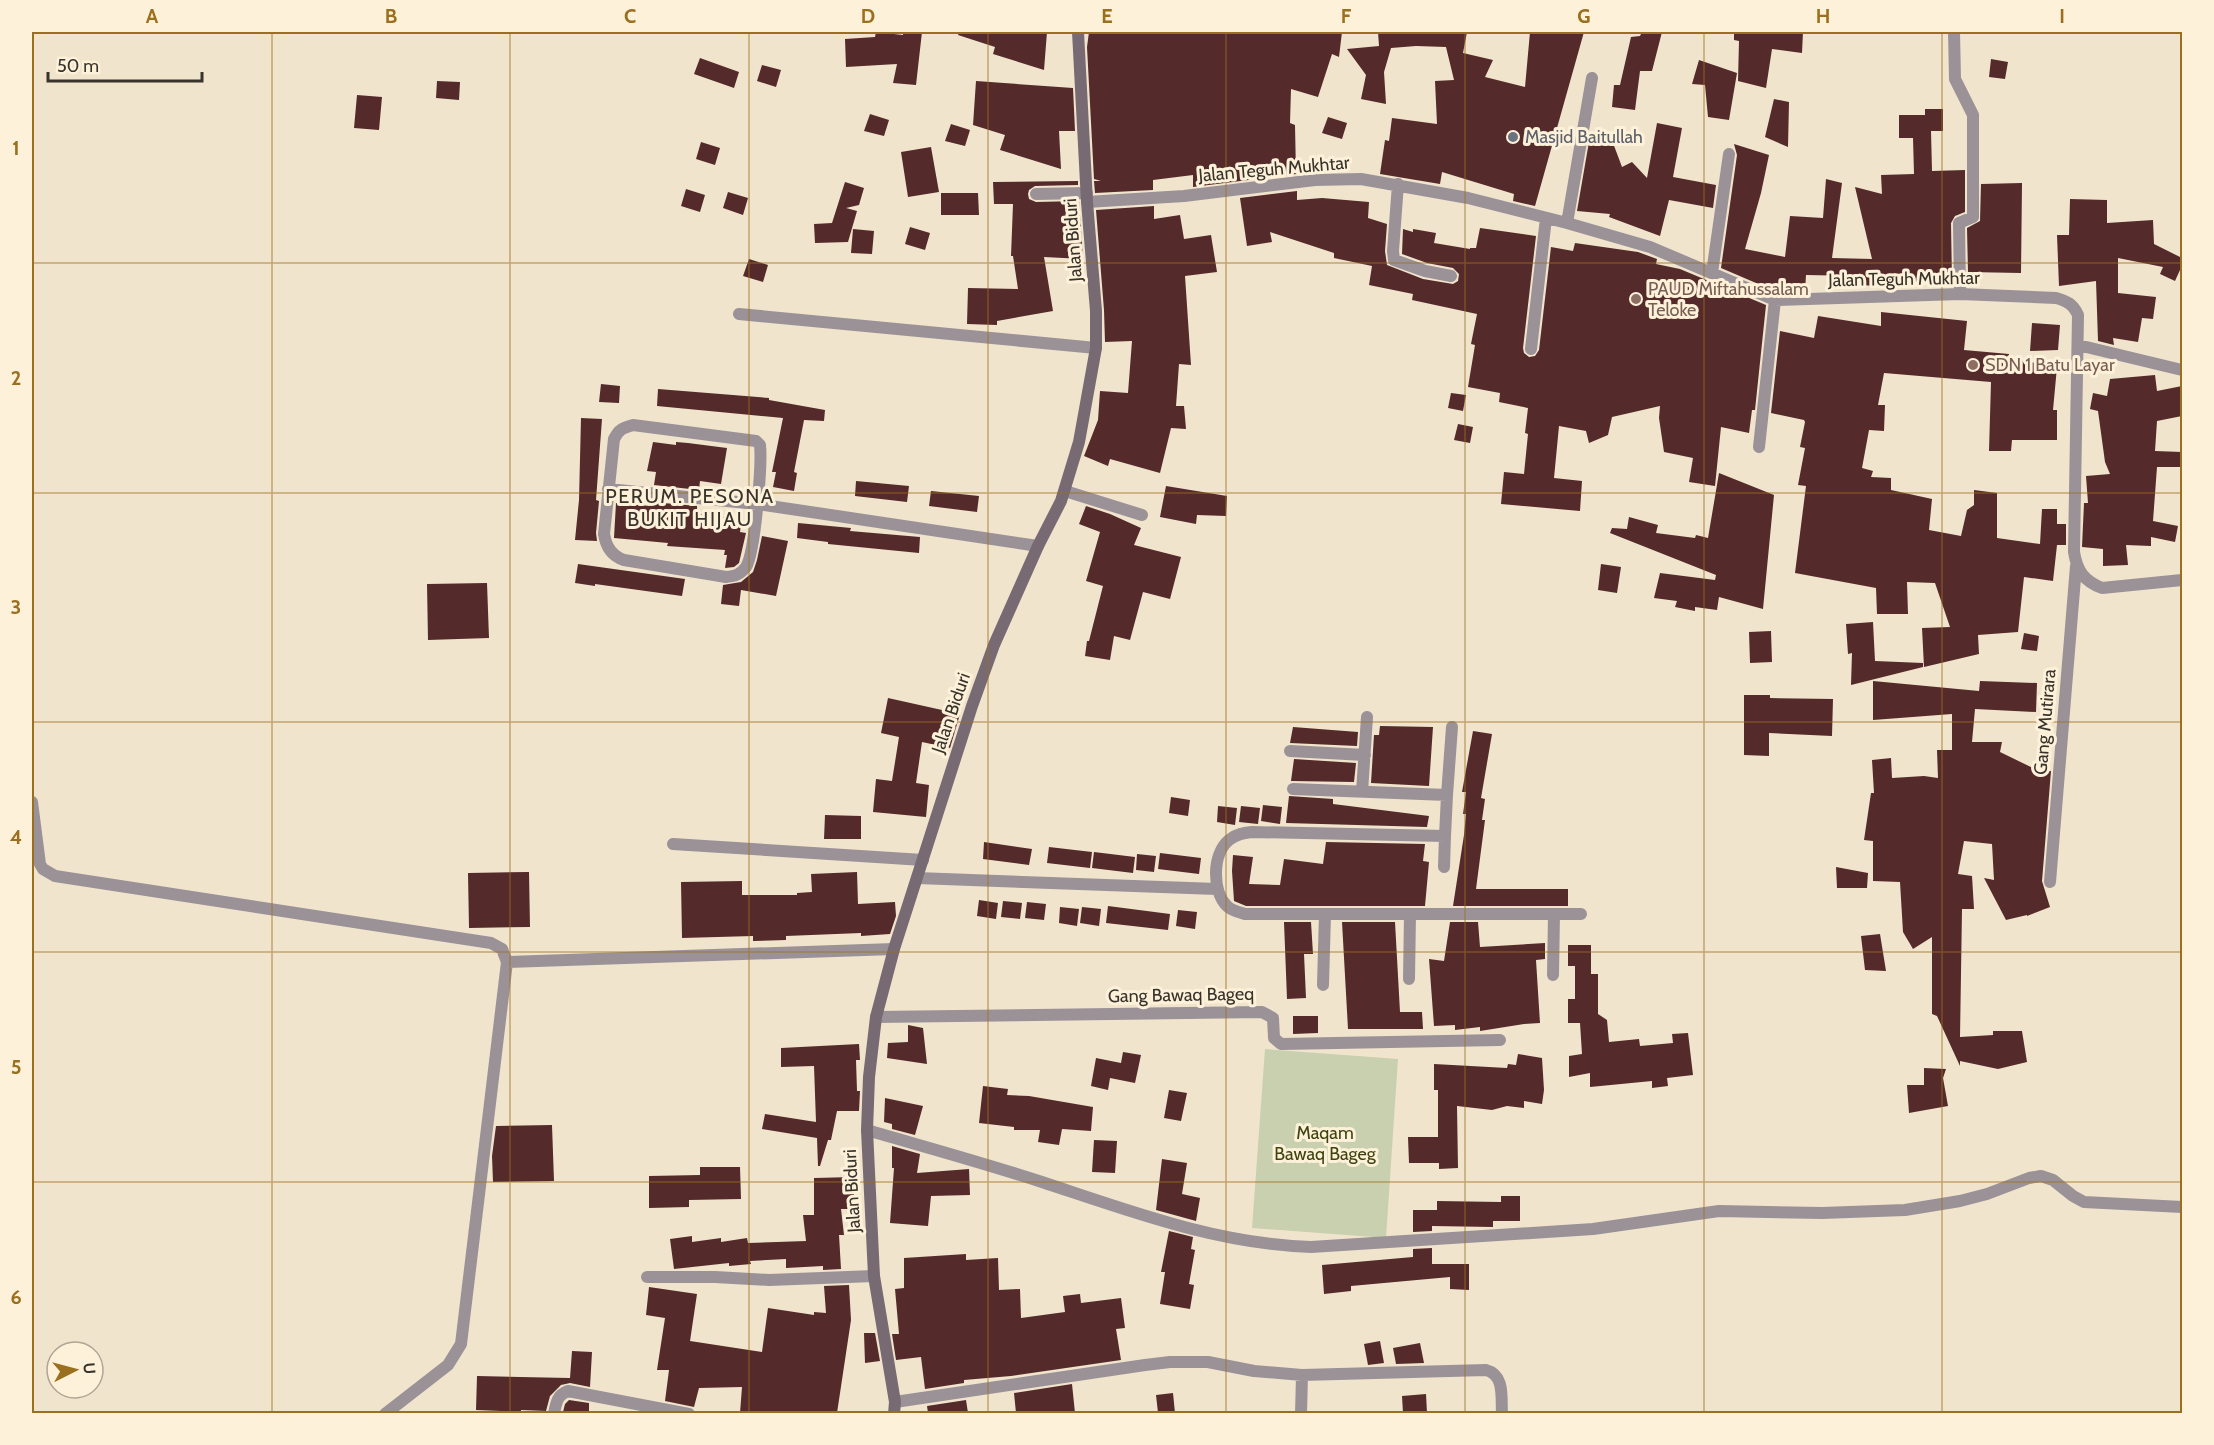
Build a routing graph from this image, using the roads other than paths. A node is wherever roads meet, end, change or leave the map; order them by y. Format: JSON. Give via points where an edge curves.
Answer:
{"nodes":[{"id":1,"x":1078,"y":32,"type":"edge"},
{"id":2,"x":1954,"y":32,"type":"edge"},
{"id":3,"x":1592,"y":78,"type":"dead end"},
{"id":4,"x":1729,"y":154,"type":"dead end"},
{"id":5,"x":1398,"y":184,"type":"junction"},
{"id":6,"x":1036,"y":194,"type":"dead end"},
{"id":7,"x":1087,"y":197,"type":"junction"},
{"id":8,"x":1546,"y":218,"type":"junction"},
{"id":9,"x":1567,"y":222,"type":"junction"},
{"id":10,"x":1712,"y":273,"type":"junction"},
{"id":11,"x":1451,"y":276,"type":"dead end"},
{"id":12,"x":1960,"y":294,"type":"junction"},
{"id":13,"x":1775,"y":300,"type":"junction"},
{"id":14,"x":739,"y":314,"type":"dead end"},
{"id":15,"x":2078,"y":345,"type":"junction"},
{"id":16,"x":1096,"y":348,"type":"junction"},
{"id":17,"x":1531,"y":349,"type":"dead end"},
{"id":18,"x":2182,"y":370,"type":"edge"},
{"id":19,"x":1759,"y":447,"type":"dead end"},
{"id":20,"x":608,"y":489,"type":"junction"},
{"id":21,"x":1065,"y":491,"type":"junction"},
{"id":22,"x":757,"y":504,"type":"junction"},
{"id":23,"x":1142,"y":515,"type":"dead end"},
{"id":24,"x":1038,"y":546,"type":"junction"},
{"id":25,"x":2076,"y":565,"type":"junction"},
{"id":26,"x":2182,"y":580,"type":"edge"},
{"id":27,"x":1367,"y":717,"type":"dead end"},
{"id":28,"x":1452,"y":727,"type":"dead end"},
{"id":29,"x":1290,"y":752,"type":"dead end"},
{"id":30,"x":1365,"y":755,"type":"junction"},
{"id":31,"x":1293,"y":789,"type":"dead end"},
{"id":32,"x":1362,"y":792,"type":"junction"},
{"id":33,"x":1447,"y":795,"type":"junction"},
{"id":34,"x":32,"y":802,"type":"edge"},
{"id":35,"x":1445,"y":836,"type":"junction"},
{"id":36,"x":673,"y":844,"type":"dead end"},
{"id":37,"x":922,"y":860,"type":"junction"},
{"id":38,"x":1444,"y":867,"type":"dead end"},
{"id":39,"x":917,"y":878,"type":"junction"},
{"id":40,"x":2050,"y":882,"type":"dead end"},
{"id":41,"x":1217,"y":889,"type":"junction"},
{"id":42,"x":1325,"y":914,"type":"junction"},
{"id":43,"x":1410,"y":914,"type":"junction"},
{"id":44,"x":1554,"y":914,"type":"junction"},
{"id":45,"x":1581,"y":914,"type":"dead end"},
{"id":46,"x":894,"y":949,"type":"junction"},
{"id":47,"x":507,"y":962,"type":"junction"},
{"id":48,"x":1553,"y":975,"type":"dead end"},
{"id":49,"x":1409,"y":979,"type":"dead end"},
{"id":50,"x":1323,"y":985,"type":"dead end"},
{"id":51,"x":876,"y":1017,"type":"junction"},
{"id":52,"x":1500,"y":1040,"type":"dead end"},
{"id":53,"x":867,"y":1130,"type":"junction"},
{"id":54,"x":2182,"y":1207,"type":"edge"},
{"id":55,"x":874,"y":1276,"type":"junction"},
{"id":56,"x":647,"y":1277,"type":"dead end"},
{"id":57,"x":1302,"y":1375,"type":"junction"},
{"id":58,"x":894,"y":1408,"type":"edge"},
{"id":59,"x":385,"y":1413,"type":"edge"},
{"id":60,"x":554,"y":1413,"type":"edge"},
{"id":61,"x":689,"y":1413,"type":"edge"},
{"id":62,"x":1301,"y":1413,"type":"edge"},
{"id":63,"x":1502,"y":1413,"type":"edge"}],
"edges":[{"from":1,"to":7,"type":"street","name":"Jalan Biduri"},
{"from":2,"to":12,"type":"street","via":[[1955,79],[1973,115],[1973,217],[1959,224]]},
{"from":3,"to":9,"type":"street"},
{"from":4,"to":10,"type":"street"},
{"from":5,"to":7,"type":"street","name":"Jalan Teguh Mukhtar","via":[[1342,178],[1184,196]]},
{"from":5,"to":8,"type":"street","name":"Jalan Teguh Mukhtar"},
{"from":5,"to":11,"type":"street","via":[[1394,260]]},
{"from":6,"to":7,"type":"street","name":"Jalan Teguh Mukhtar"},
{"from":7,"to":16,"type":"street","name":"Jalan Biduri"},
{"from":8,"to":9,"type":"street","name":"Jalan Teguh Mukhtar"},
{"from":8,"to":17,"type":"street"},
{"from":9,"to":10,"type":"street","name":"Jalan Teguh Mukhtar","via":[[1650,247]]},
{"from":10,"to":13,"type":"street","name":"Jalan Teguh Mukhtar"},
{"from":12,"to":13,"type":"street","name":"Jalan Teguh Mukhtar"},
{"from":12,"to":15,"type":"street","name":"Jalan Teguh Mukhtar","via":[[2067,300],[2078,315]]},
{"from":13,"to":19,"type":"street"},
{"from":14,"to":16,"type":"street"},
{"from":15,"to":18,"type":"street"},
{"from":15,"to":25,"type":"street","name":"Jalan Teguh Mukhtar"},
{"from":16,"to":21,"type":"street","name":"Jalan Biduri","via":[[1079,442]]},
{"from":20,"to":22,"type":"street"},
{"from":20,"to":22,"type":"street","via":[[614,439],[622,428],[633,425],[756,441],[761,449]]},
{"from":20,"to":22,"type":"street","via":[[605,542],[617,557],[726,577],[736,576],[748,564]]},
{"from":21,"to":23,"type":"street"},
{"from":21,"to":24,"type":"street","name":"Jalan Biduri"},
{"from":22,"to":24,"type":"street"},
{"from":24,"to":37,"type":"street","name":"Jalan Biduri","via":[[994,645]]},
{"from":25,"to":26,"type":"street","via":[[2086,579],[2102,588]]},
{"from":25,"to":40,"type":"street","name":"Gang Mutirara"},
{"from":27,"to":30,"type":"street"},
{"from":28,"to":33,"type":"street"},
{"from":29,"to":30,"type":"street"},
{"from":30,"to":32,"type":"street"},
{"from":31,"to":32,"type":"street"},
{"from":32,"to":33,"type":"street"},
{"from":33,"to":35,"type":"street"},
{"from":34,"to":47,"type":"street","via":[[40,864],[50,874],[491,943],[502,949]]},
{"from":35,"to":38,"type":"street"},
{"from":35,"to":41,"type":"street","via":[[1239,834],[1221,849]]},
{"from":36,"to":37,"type":"street"},
{"from":37,"to":39,"type":"street","name":"Jalan Biduri"},
{"from":39,"to":41,"type":"street"},
{"from":39,"to":46,"type":"street","name":"Jalan Biduri"},
{"from":41,"to":42,"type":"street","via":[[1227,906],[1245,914]]},
{"from":42,"to":43,"type":"street"},
{"from":42,"to":50,"type":"street"},
{"from":43,"to":44,"type":"street"},
{"from":43,"to":49,"type":"street"},
{"from":44,"to":45,"type":"street"},
{"from":44,"to":48,"type":"street"},
{"from":46,"to":47,"type":"street"},
{"from":46,"to":51,"type":"street","name":"Jalan Biduri"},
{"from":47,"to":59,"type":"street","via":[[461,1344],[448,1365]]},
{"from":51,"to":52,"type":"street","name":"Gang Bawaq Bageq","via":[[1262,1012],[1273,1018],[1274,1038],[1281,1044]]},
{"from":51,"to":53,"type":"street","name":"Jalan Biduri"},
{"from":53,"to":54,"type":"street","via":[[1179,1227],[1291,1246],[1593,1229],[1719,1211],[1905,1210],[1960,1201],[2041,1176],[2084,1202]]},
{"from":53,"to":55,"type":"street","name":"Jalan Biduri"},
{"from":55,"to":56,"type":"street","via":[[769,1280]]},
{"from":55,"to":58,"type":"street","name":"Jalan Biduri"},
{"from":57,"to":58,"type":"street","via":[[1208,1362],[1170,1362]]},
{"from":57,"to":62,"type":"street"},
{"from":57,"to":63,"type":"street","via":[[1486,1370],[1499,1379]]},
{"from":60,"to":61,"type":"street","via":[[556,1400],[568,1391]]}]}
